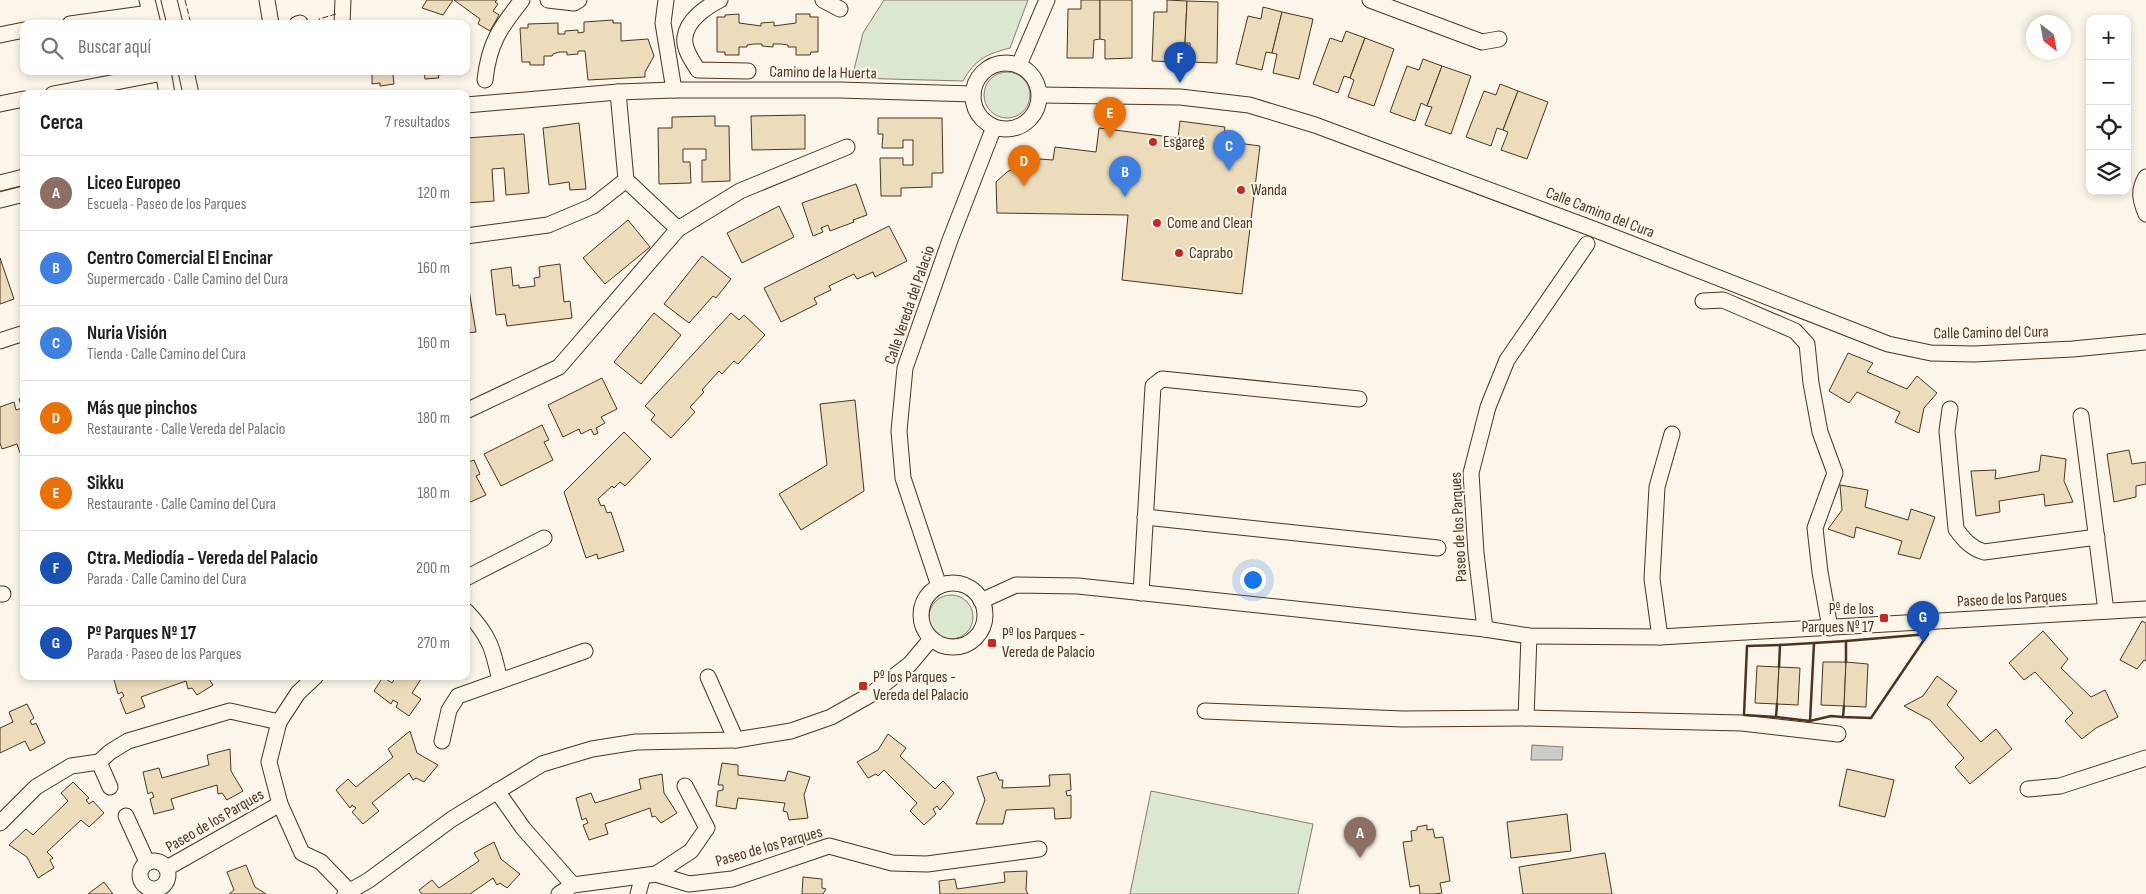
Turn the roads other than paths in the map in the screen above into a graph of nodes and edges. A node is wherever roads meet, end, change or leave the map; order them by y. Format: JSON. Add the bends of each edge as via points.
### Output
{"nodes":[{"id":1,"x":169,"y":0,"type":"edge"},
{"id":2,"x":267,"y":0,"type":"edge"},
{"id":3,"x":342,"y":0,"type":"edge"},
{"id":4,"x":522,"y":0,"type":"edge"},
{"id":5,"x":548,"y":0,"type":"edge"},
{"id":6,"x":579,"y":0,"type":"edge"},
{"id":7,"x":666,"y":0,"type":"edge"},
{"id":8,"x":720,"y":0,"type":"edge"},
{"id":9,"x":822,"y":0,"type":"edge"},
{"id":10,"x":1047,"y":0,"type":"edge"},
{"id":11,"x":1370,"y":0,"type":"edge"},
{"id":12,"x":703,"y":4,"type":"edge"},
{"id":13,"x":840,"y":9,"type":"dead end"},
{"id":14,"x":150,"y":12,"type":"edge"},
{"id":15,"x":97,"y":20,"type":"edge"},
{"id":16,"x":174,"y":20,"type":"edge"},
{"id":17,"x":270,"y":20,"type":"edge"},
{"id":18,"x":342,"y":20,"type":"edge"},
{"id":19,"x":20,"y":31,"type":"edge"},
{"id":20,"x":0,"y":35,"type":"edge"},
{"id":21,"x":1499,"y":39,"type":"dead end"},
{"id":22,"x":1019,"y":65,"type":"junction"},
{"id":23,"x":748,"y":71,"type":"dead end"},
{"id":24,"x":148,"y":75,"type":"edge"},
{"id":25,"x":164,"y":75,"type":"edge"},
{"id":26,"x":187,"y":75,"type":"edge"},
{"id":27,"x":485,"y":80,"type":"dead end"},
{"id":28,"x":73,"y":90,"type":"edge"},
{"id":29,"x":166,"y":90,"type":"edge"},
{"id":30,"x":190,"y":90,"type":"edge"},
{"id":31,"x":674,"y":90,"type":"junction"},
{"id":32,"x":618,"y":92,"type":"junction"},
{"id":33,"x":973,"y":94,"type":"junction"},
{"id":34,"x":1040,"y":95,"type":"junction"},
{"id":35,"x":20,"y":100,"type":"edge"},
{"id":36,"x":0,"y":104,"type":"edge"},
{"id":37,"x":470,"y":105,"type":"edge"},
{"id":38,"x":994,"y":127,"type":"junction"},
{"id":39,"x":847,"y":147,"type":"dead end"},
{"id":40,"x":2146,"y":177,"type":"edge"},
{"id":41,"x":20,"y":178,"type":"edge"},
{"id":42,"x":626,"y":180,"type":"junction"},
{"id":43,"x":0,"y":183,"type":"edge"},
{"id":44,"x":20,"y":195,"type":"edge"},
{"id":45,"x":0,"y":200,"type":"edge"},
{"id":46,"x":2146,"y":214,"type":"edge"},
{"id":47,"x":678,"y":229,"type":"junction"},
{"id":48,"x":470,"y":235,"type":"edge"},
{"id":49,"x":1587,"y":244,"type":"dead end"},
{"id":50,"x":1704,"y":301,"type":"dead end"},
{"id":51,"x":20,"y":334,"type":"edge"},
{"id":52,"x":0,"y":341,"type":"edge"},
{"id":53,"x":2146,"y":342,"type":"edge"},
{"id":54,"x":1359,"y":399,"type":"dead end"},
{"id":55,"x":470,"y":409,"type":"edge"},
{"id":56,"x":1950,"y":409,"type":"dead end"},
{"id":57,"x":2081,"y":416,"type":"dead end"},
{"id":58,"x":1672,"y":434,"type":"dead end"},
{"id":59,"x":1145,"y":517,"type":"junction"},
{"id":60,"x":2097,"y":537,"type":"junction"},
{"id":61,"x":544,"y":538,"type":"dead end"},
{"id":62,"x":1438,"y":548,"type":"dead end"},
{"id":63,"x":470,"y":576,"type":"edge"},
{"id":64,"x":939,"y":586,"type":"junction"},
{"id":65,"x":1141,"y":593,"type":"junction"},
{"id":66,"x":981,"y":600,"type":"junction"},
{"id":67,"x":2146,"y":609,"type":"edge"},
{"id":68,"x":2106,"y":612,"type":"junction"},
{"id":69,"x":470,"y":615,"type":"edge"},
{"id":70,"x":1830,"y":628,"type":"junction"},
{"id":71,"x":1485,"y":629,"type":"junction"},
{"id":72,"x":1529,"y":636,"type":"junction"},
{"id":73,"x":1660,"y":637,"type":"junction"},
{"id":74,"x":931,"y":639,"type":"junction"},
{"id":75,"x":585,"y":652,"type":"dead end"},
{"id":76,"x":708,"y":677,"type":"dead end"},
{"id":77,"x":312,"y":680,"type":"edge"},
{"id":78,"x":500,"y":681,"type":"junction"},
{"id":79,"x":1206,"y":711,"type":"dead end"},
{"id":80,"x":1526,"y":718,"type":"junction"},
{"id":81,"x":279,"y":722,"type":"junction"},
{"id":82,"x":1838,"y":734,"type":"dead end"},
{"id":83,"x":736,"y":740,"type":"junction"},
{"id":84,"x":442,"y":741,"type":"dead end"},
{"id":85,"x":2146,"y":758,"type":"edge"},
{"id":86,"x":99,"y":762,"type":"junction"},
{"id":87,"x":685,"y":786,"type":"dead end"},
{"id":88,"x":110,"y":787,"type":"dead end"},
{"id":89,"x":2028,"y":789,"type":"dead end"},
{"id":90,"x":497,"y":791,"type":"junction"},
{"id":91,"x":280,"y":804,"type":"junction"},
{"id":92,"x":126,"y":816,"type":"dead end"},
{"id":93,"x":0,"y":823,"type":"edge"},
{"id":94,"x":1039,"y":849,"type":"dead end"},
{"id":95,"x":147,"y":862,"type":"junction"},
{"id":96,"x":167,"y":868,"type":"junction"},
{"id":97,"x":649,"y":875,"type":"junction"},
{"id":98,"x":573,"y":885,"type":"junction"},
{"id":99,"x":150,"y":891,"type":"edge"},
{"id":100,"x":347,"y":892,"type":"edge"},
{"id":101,"x":559,"y":894,"type":"edge"},
{"id":102,"x":638,"y":894,"type":"edge"}],
"edges":[{"from":1,"to":16,"type":"street"},
{"from":2,"to":17,"type":"street"},
{"from":3,"to":18,"type":"street"},
{"from":4,"to":27,"type":"street","via":[[501,26],[487,58]]},
{"from":5,"to":6,"type":"street","via":[[574,3]]},
{"from":7,"to":31,"type":"street","via":[[663,23]]},
{"from":8,"to":12,"type":"street","name":"Camino de la Huerta"},
{"from":9,"to":13,"type":"street"},
{"from":10,"to":22,"type":"street"},
{"from":11,"to":21,"type":"street","via":[[1482,42]]},
{"from":12,"to":23,"type":"street","name":"Camino de la Huerta","via":[[685,37],[688,54],[698,70]]},
{"from":14,"to":15,"type":"street"},
{"from":19,"to":20,"type":"street"},
{"from":22,"to":33,"type":"street","via":[[1006,62],[994,65],[983,72]]},
{"from":22,"to":34,"type":"street","via":[[1030,72]]},
{"from":24,"to":28,"type":"street"},
{"from":25,"to":29,"type":"street"},
{"from":26,"to":30,"type":"street"},
{"from":31,"to":32,"type":"street","name":"Camino de la Huerta"},
{"from":31,"to":33,"type":"street","name":"Camino de la Huerta"},
{"from":32,"to":37,"type":"street","name":"Camino de la Huerta"},
{"from":32,"to":42,"type":"street"},
{"from":33,"to":38,"type":"street","via":[[975,108],[982,119]]},
{"from":34,"to":38,"type":"street","via":[[1038,108],[1020,126]]},
{"from":34,"to":53,"type":"street","name":"Calle Camino del Cura","via":[[1180,98],[1248,105],[1315,125],[1888,344],[1930,353],[1974,354]]},
{"from":35,"to":36,"type":"street"},
{"from":38,"to":64,"type":"street","name":"Calle Vereda del Palacio","via":[[905,368],[899,431],[903,478]]},
{"from":39,"to":47,"type":"street","via":[[740,191]]},
{"from":40,"to":46,"type":"street","via":[[2141,185],[2140,199]]},
{"from":41,"to":43,"type":"street"},
{"from":42,"to":47,"type":"street"},
{"from":42,"to":48,"type":"street","via":[[593,206],[548,225]]},
{"from":44,"to":45,"type":"street"},
{"from":47,"to":55,"type":"street","via":[[559,367]]},
{"from":49,"to":71,"type":"street","name":"Paseo de los Parques","via":[[1507,360],[1486,416],[1471,473]]},
{"from":50,"to":70,"type":"street","via":[[1723,300],[1795,331],[1807,344],[1820,432],[1835,473],[1815,528]]},
{"from":51,"to":52,"type":"street"},
{"from":54,"to":59,"type":"street","via":[[1162,379],[1153,386]]},
{"from":56,"to":60,"type":"street","via":[[1947,431],[1956,530],[1965,542],[1984,552]]},
{"from":57,"to":60,"type":"street"},
{"from":58,"to":73,"type":"street","via":[[1656,487],[1652,579]]},
{"from":59,"to":62,"type":"street","name":"Paseo de los Parques"},
{"from":59,"to":65,"type":"street"},
{"from":60,"to":68,"type":"street"},
{"from":61,"to":63,"type":"street"},
{"from":64,"to":66,"type":"street","via":[[968,587]]},
{"from":64,"to":74,"type":"street","via":[[930,592],[921,611],[924,631]]},
{"from":65,"to":66,"type":"street","name":"Paseo de los Parques","via":[[1078,586],[1016,585]]},
{"from":65,"to":71,"type":"street","name":"Paseo de los Parques"},
{"from":66,"to":74,"type":"street","via":[[984,622],[972,641],[951,648]]},
{"from":67,"to":68,"type":"street","name":"Paseo de los Parques"},
{"from":68,"to":70,"type":"street","name":"Paseo de los Parques"},
{"from":69,"to":78,"type":"street","via":[[483,629],[493,650]]},
{"from":70,"to":73,"type":"street","name":"Paseo de los Parques"},
{"from":71,"to":72,"type":"street","name":"Paseo de los Parques"},
{"from":72,"to":73,"type":"street","name":"Paseo de los Parques"},
{"from":72,"to":80,"type":"street"},
{"from":74,"to":83,"type":"street","name":"Paseo de los Parques","via":[[910,664],[870,695],[831,717],[791,731]]},
{"from":75,"to":78,"type":"street"},
{"from":76,"to":83,"type":"street"},
{"from":77,"to":81,"type":"street","name":"Paseo de los Parques","via":[[298,693]]},
{"from":78,"to":84,"type":"street","via":[[458,696],[449,710]]},
{"from":79,"to":80,"type":"street","via":[[1403,719]]},
{"from":80,"to":82,"type":"street","via":[[1742,723]]},
{"from":81,"to":86,"type":"street","via":[[230,712],[128,741]]},
{"from":81,"to":91,"type":"street","name":"Paseo de los Parques","via":[[269,762]]},
{"from":83,"to":90,"type":"street","name":"Paseo de los Parques","via":[[636,742],[592,749],[542,764]]},
{"from":85,"to":89,"type":"street","via":[[2060,786]]},
{"from":86,"to":88,"type":"street"},
{"from":86,"to":93,"type":"street","via":[[71,766],[36,787]]},
{"from":87,"to":97,"type":"street","name":"Paseo de los Parques","via":[[707,828],[691,851]]},
{"from":90,"to":98,"type":"street","via":[[523,828]]},
{"from":90,"to":100,"type":"street","name":"Paseo de los Parques"},
{"from":91,"to":96,"type":"street","name":"Paseo de los Parques"},
{"from":91,"to":100,"type":"street","name":"Paseo de los Parques","via":[[302,853],[322,862]]},
{"from":92,"to":95,"type":"street","name":"Paseo de los Parques"},
{"from":94,"to":97,"type":"street","name":"Paseo de los Parques","via":[[927,864],[892,863],[829,846],[732,879],[689,884]]},
{"from":95,"to":96,"type":"street","via":[[157,861]]},
{"from":95,"to":99,"type":"street","via":[[140,877]]},
{"from":96,"to":99,"type":"street","via":[[166,882]]},
{"from":97,"to":98,"type":"street","name":"Paseo de los Parques"},
{"from":97,"to":102,"type":"street"},
{"from":98,"to":101,"type":"street","name":"Paseo de los Parques"}]}
